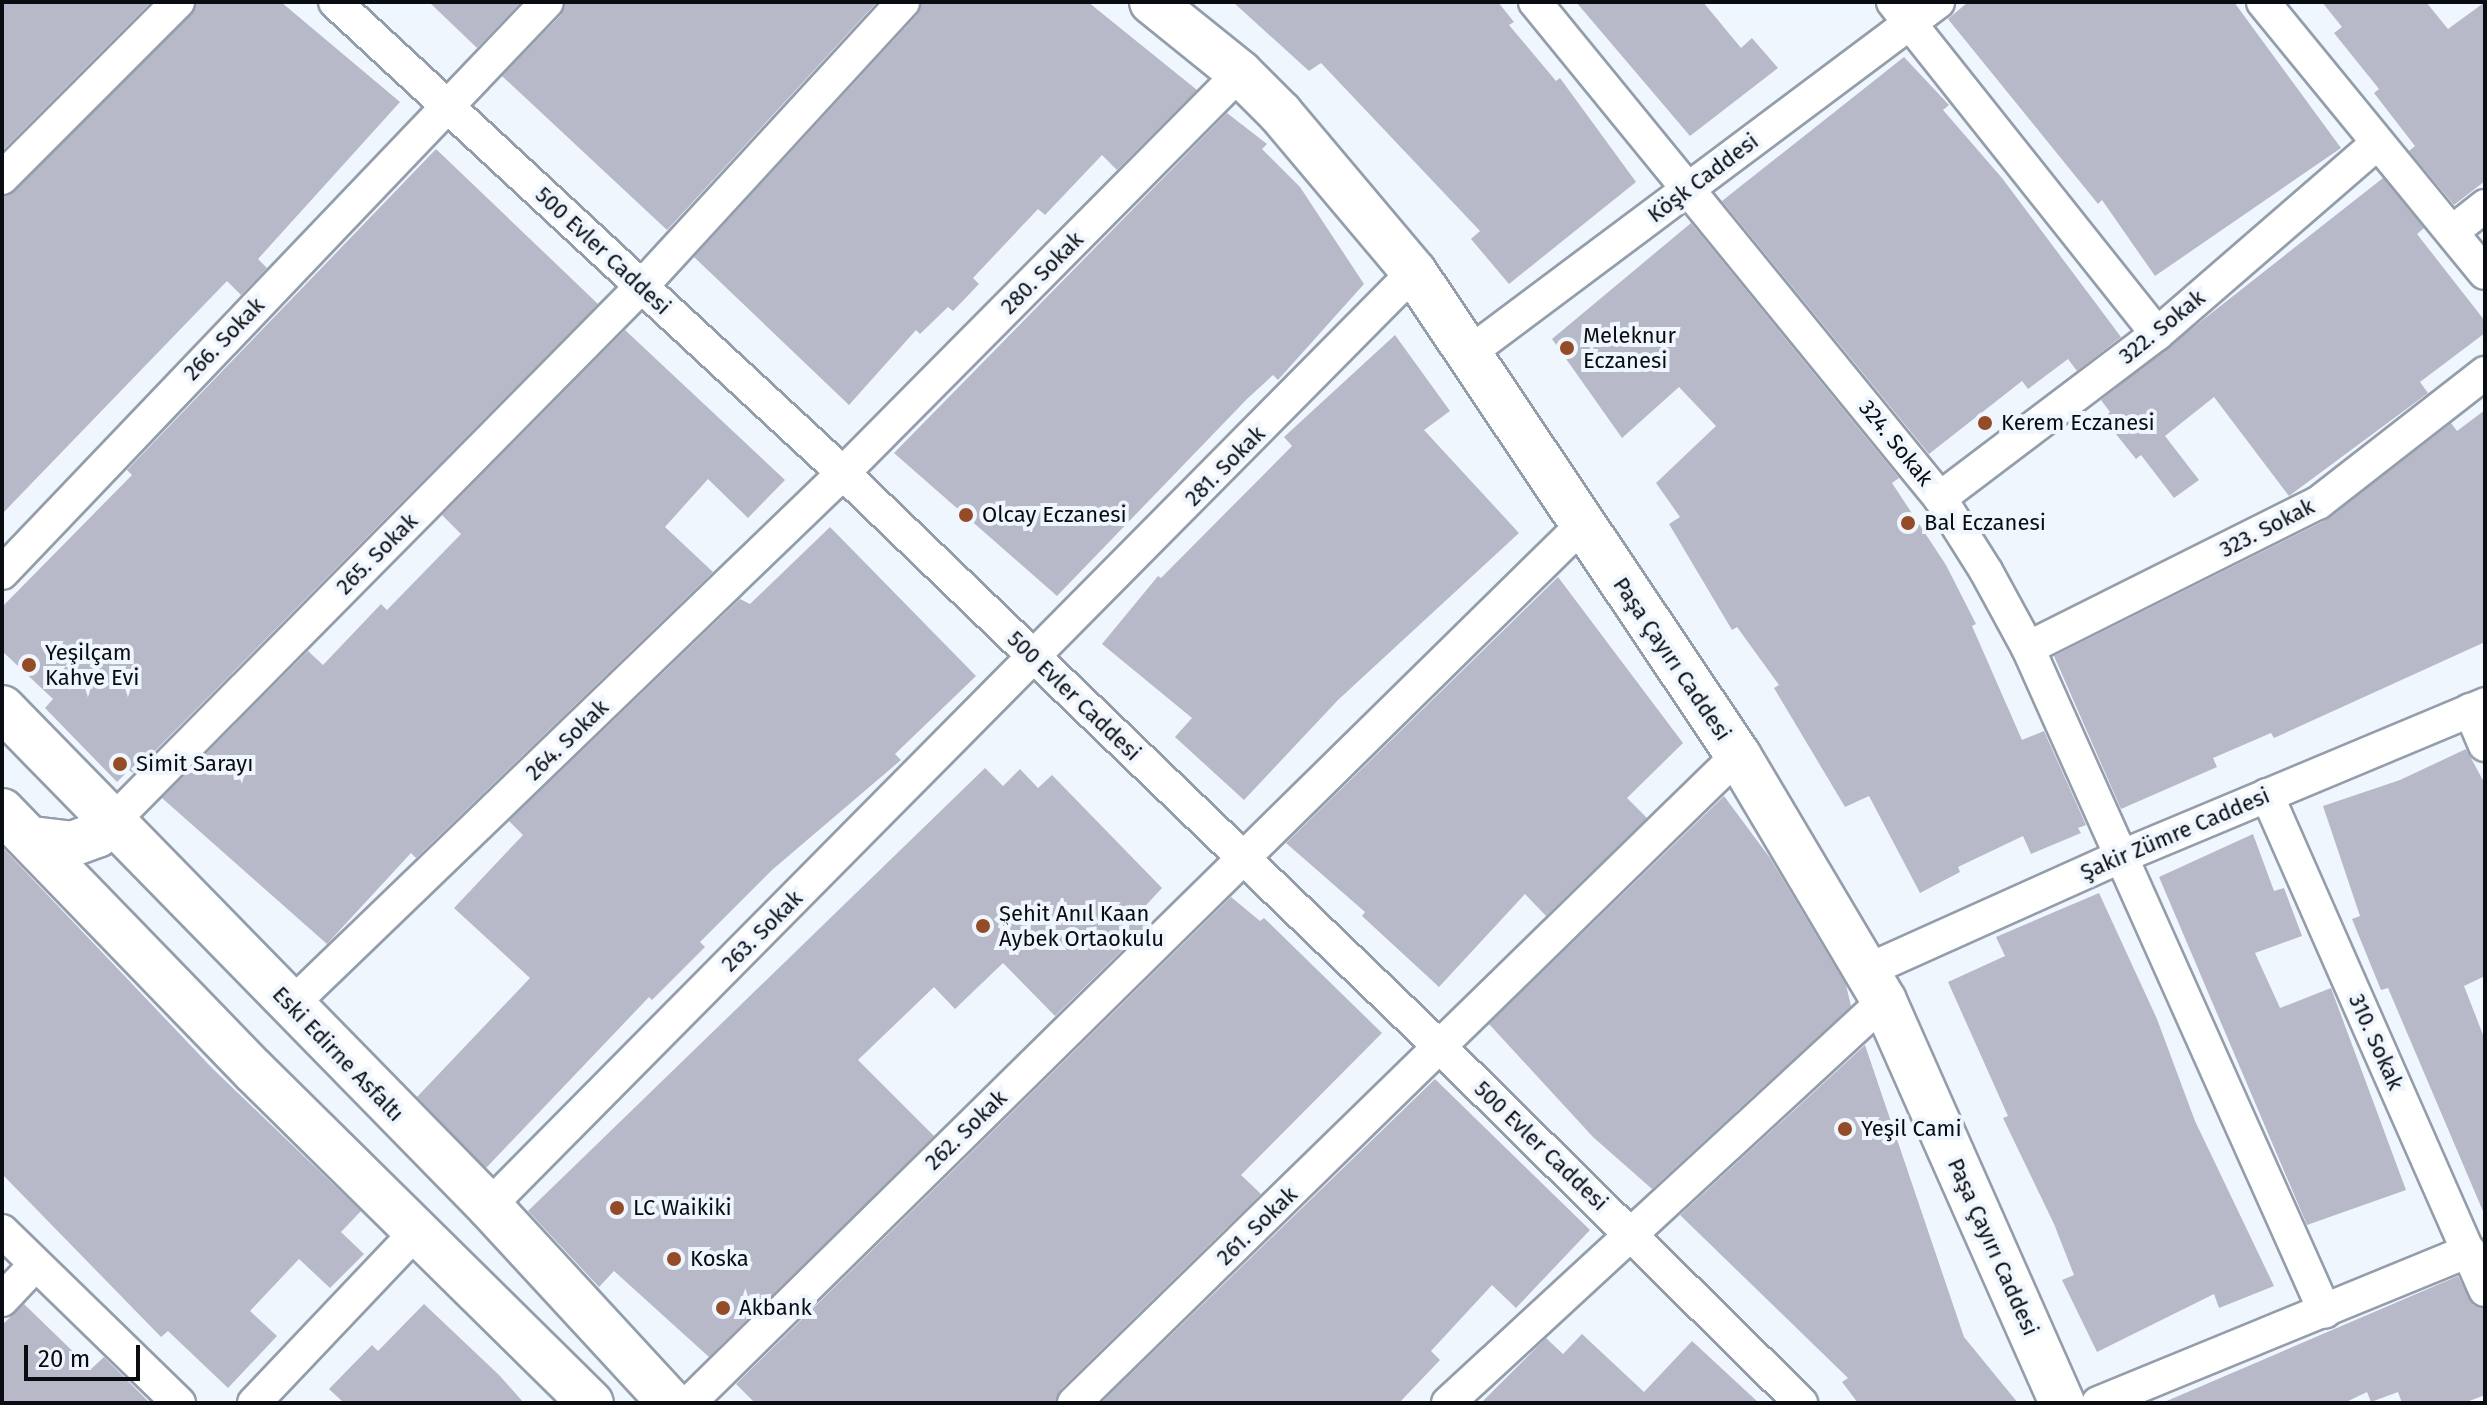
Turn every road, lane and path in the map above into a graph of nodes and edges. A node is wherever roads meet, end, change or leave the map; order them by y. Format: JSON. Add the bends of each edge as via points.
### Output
{"nodes":[{"id":1,"x":178,"y":2,"type":"edge"},
{"id":2,"x":335,"y":2,"type":"edge"},
{"id":3,"x":547,"y":2,"type":"edge"},
{"id":4,"x":903,"y":2,"type":"edge"},
{"id":5,"x":1152,"y":2,"type":"edge"},
{"id":6,"x":1535,"y":2,"type":"edge"},
{"id":7,"x":1938,"y":2,"type":"edge"},
{"id":8,"x":2263,"y":2,"type":"edge"},
{"id":9,"x":1902,"y":13,"type":"edge"},
{"id":10,"x":1240,"y":73,"type":"junction"},
{"id":11,"x":446,"y":106,"type":"junction"},
{"id":12,"x":2375,"y":145,"type":"junction"},
{"id":13,"x":2,"y":178,"type":"edge"},
{"id":14,"x":1688,"y":189,"type":"junction"},
{"id":15,"x":2485,"y":206,"type":"edge"},
{"id":16,"x":2452,"y":232,"type":"junction"},
{"id":17,"x":1414,"y":272,"type":"junction"},
{"id":18,"x":2485,"y":273,"type":"edge"},
{"id":19,"x":642,"y":286,"type":"junction"},
{"id":20,"x":2157,"y":334,"type":"junction"},
{"id":21,"x":1469,"y":353,"type":"junction"},
{"id":22,"x":2485,"y":373,"type":"edge"},
{"id":23,"x":843,"y":473,"type":"junction"},
{"id":24,"x":1940,"y":498,"type":"junction"},
{"id":25,"x":1582,"y":525,"type":"junction"},
{"id":26,"x":2,"y":573,"type":"edge"},
{"id":27,"x":2028,"y":648,"type":"junction"},
{"id":28,"x":1034,"y":657,"type":"junction"},
{"id":29,"x":2478,"y":707,"type":"edge"},
{"id":30,"x":2,"y":708,"type":"edge"},
{"id":31,"x":2485,"y":745,"type":"edge"},
{"id":32,"x":1738,"y":755,"type":"junction"},
{"id":33,"x":2267,"y":795,"type":"junction"},
{"id":34,"x":112,"y":822,"type":"junction"},
{"id":35,"x":17,"y":825,"type":"edge"},
{"id":36,"x":2120,"y":857,"type":"junction"},
{"id":37,"x":1244,"y":858,"type":"junction"},
{"id":38,"x":1876,"y":986,"type":"junction"},
{"id":39,"x":290,"y":1006,"type":"junction"},
{"id":40,"x":1441,"y":1048,"type":"junction"},
{"id":41,"x":489,"y":1206,"type":"junction"},
{"id":42,"x":2,"y":1231,"type":"edge"},
{"id":43,"x":416,"y":1232,"type":"junction"},
{"id":44,"x":1629,"y":1233,"type":"junction"},
{"id":45,"x":2469,"y":1251,"type":"junction"},
{"id":46,"x":35,"y":1265,"type":"junction"},
{"id":47,"x":2485,"y":1290,"type":"edge"},
{"id":48,"x":2,"y":1300,"type":"edge"},
{"id":49,"x":2325,"y":1312,"type":"junction"},
{"id":50,"x":179,"y":1403,"type":"edge"},
{"id":51,"x":254,"y":1403,"type":"edge"},
{"id":52,"x":591,"y":1403,"type":"edge"},
{"id":53,"x":671,"y":1403,"type":"edge"},
{"id":54,"x":689,"y":1403,"type":"edge"},
{"id":55,"x":1074,"y":1403,"type":"edge"},
{"id":56,"x":1448,"y":1403,"type":"edge"},
{"id":57,"x":1801,"y":1403,"type":"edge"},
{"id":58,"x":2062,"y":1403,"type":"edge"},
{"id":59,"x":2098,"y":1403,"type":"edge"}],
"edges":[{"from":1,"to":13,"type":"street"},
{"from":2,"to":11,"type":"street","name":"500 Evler Caddesi"},
{"from":3,"to":11,"type":"street","name":"266. Sokak"},
{"from":4,"to":19,"type":"street","name":"265. Sokak"},
{"from":5,"to":10,"type":"main road","name":"Paşa Çayırı Caddesi"},
{"from":6,"to":14,"type":"street","name":"324. Sokak"},
{"from":7,"to":9,"type":"street","name":"Köşk Caddesi"},
{"from":8,"to":12,"type":"street"},
{"from":9,"to":14,"type":"street","name":"Köşk Caddesi"},
{"from":9,"to":20,"type":"street"},
{"from":10,"to":17,"type":"main road","name":"Paşa Çayırı Caddesi","via":[[1308,144]]},
{"from":10,"to":23,"type":"street","name":"280. Sokak"},
{"from":11,"to":19,"type":"street","name":"500 Evler Caddesi"},
{"from":11,"to":26,"type":"street","name":"266. Sokak"},
{"from":12,"to":16,"type":"street"},
{"from":12,"to":20,"type":"street","name":"322. Sokak"},
{"from":14,"to":21,"type":"street","name":"Köşk Caddesi"},
{"from":14,"to":24,"type":"street","name":"324. Sokak"},
{"from":15,"to":16,"type":"street"},
{"from":16,"to":18,"type":"street"},
{"from":17,"to":21,"type":"main road","name":"Paşa Çayırı Caddesi"},
{"from":17,"to":28,"type":"street","name":"281. Sokak"},
{"from":19,"to":23,"type":"street","name":"500 Evler Caddesi"},
{"from":19,"to":34,"type":"street","name":"265. Sokak"},
{"from":20,"to":24,"type":"street","name":"322. Sokak"},
{"from":21,"to":25,"type":"main road","name":"Paşa Çayırı Caddesi"},
{"from":22,"to":27,"type":"street","name":"323. Sokak","via":[[2318,503]]},
{"from":23,"to":28,"type":"street","name":"500 Evler Caddesi"},
{"from":23,"to":39,"type":"street","name":"264. Sokak"},
{"from":24,"to":27,"type":"street","name":"324. Sokak"},
{"from":25,"to":32,"type":"main road","name":"Paşa Çayırı Caddesi"},
{"from":25,"to":37,"type":"street","name":"262. Sokak"},
{"from":27,"to":36,"type":"street","name":"324. Sokak"},
{"from":28,"to":37,"type":"street","name":"500 Evler Caddesi"},
{"from":28,"to":41,"type":"street","name":"263. Sokak"},
{"from":29,"to":31,"type":"street"},
{"from":29,"to":33,"type":"street","name":"Şakir Zümre Caddesi"},
{"from":30,"to":34,"type":"main road","name":"Eski Edirne Asfaltı"},
{"from":32,"to":38,"type":"main road","name":"Paşa Çayırı Caddesi"},
{"from":32,"to":40,"type":"street","name":"261. Sokak"},
{"from":33,"to":36,"type":"street","name":"Şakir Zümre Caddesi"},
{"from":33,"to":45,"type":"street","name":"310. Sokak"},
{"from":34,"to":35,"type":"main road","via":[[97,835],[72,844]]},
{"from":34,"to":39,"type":"main road","name":"Eski Edirne Asfaltı"},
{"from":35,"to":43,"type":"main road"},
{"from":36,"to":38,"type":"street","name":"Şakir Zümre Caddesi"},
{"from":36,"to":49,"type":"street","name":"324. Sokak"},
{"from":37,"to":40,"type":"street","name":"500 Evler Caddesi"},
{"from":37,"to":54,"type":"street","name":"262. Sokak"},
{"from":38,"to":44,"type":"street","name":"Şakir Zümre Caddesi"},
{"from":38,"to":58,"type":"main road","name":"Paşa Çayırı Caddesi"},
{"from":39,"to":41,"type":"main road","name":"Eski Edirne Asfaltı"},
{"from":40,"to":44,"type":"street","name":"500 Evler Caddesi"},
{"from":40,"to":55,"type":"street","name":"261. Sokak"},
{"from":41,"to":53,"type":"main road","name":"Eski Edirne Asfaltı"},
{"from":42,"to":46,"type":"street"},
{"from":43,"to":51,"type":"street"},
{"from":43,"to":52,"type":"main road"},
{"from":44,"to":56,"type":"street","name":"Şakir Zümre Caddesi"},
{"from":44,"to":57,"type":"street","name":"500 Evler Caddesi"},
{"from":45,"to":47,"type":"street","name":"310. Sokak"},
{"from":45,"to":49,"type":"street"},
{"from":46,"to":48,"type":"street"},
{"from":46,"to":50,"type":"street"},
{"from":49,"to":59,"type":"street"}]}
